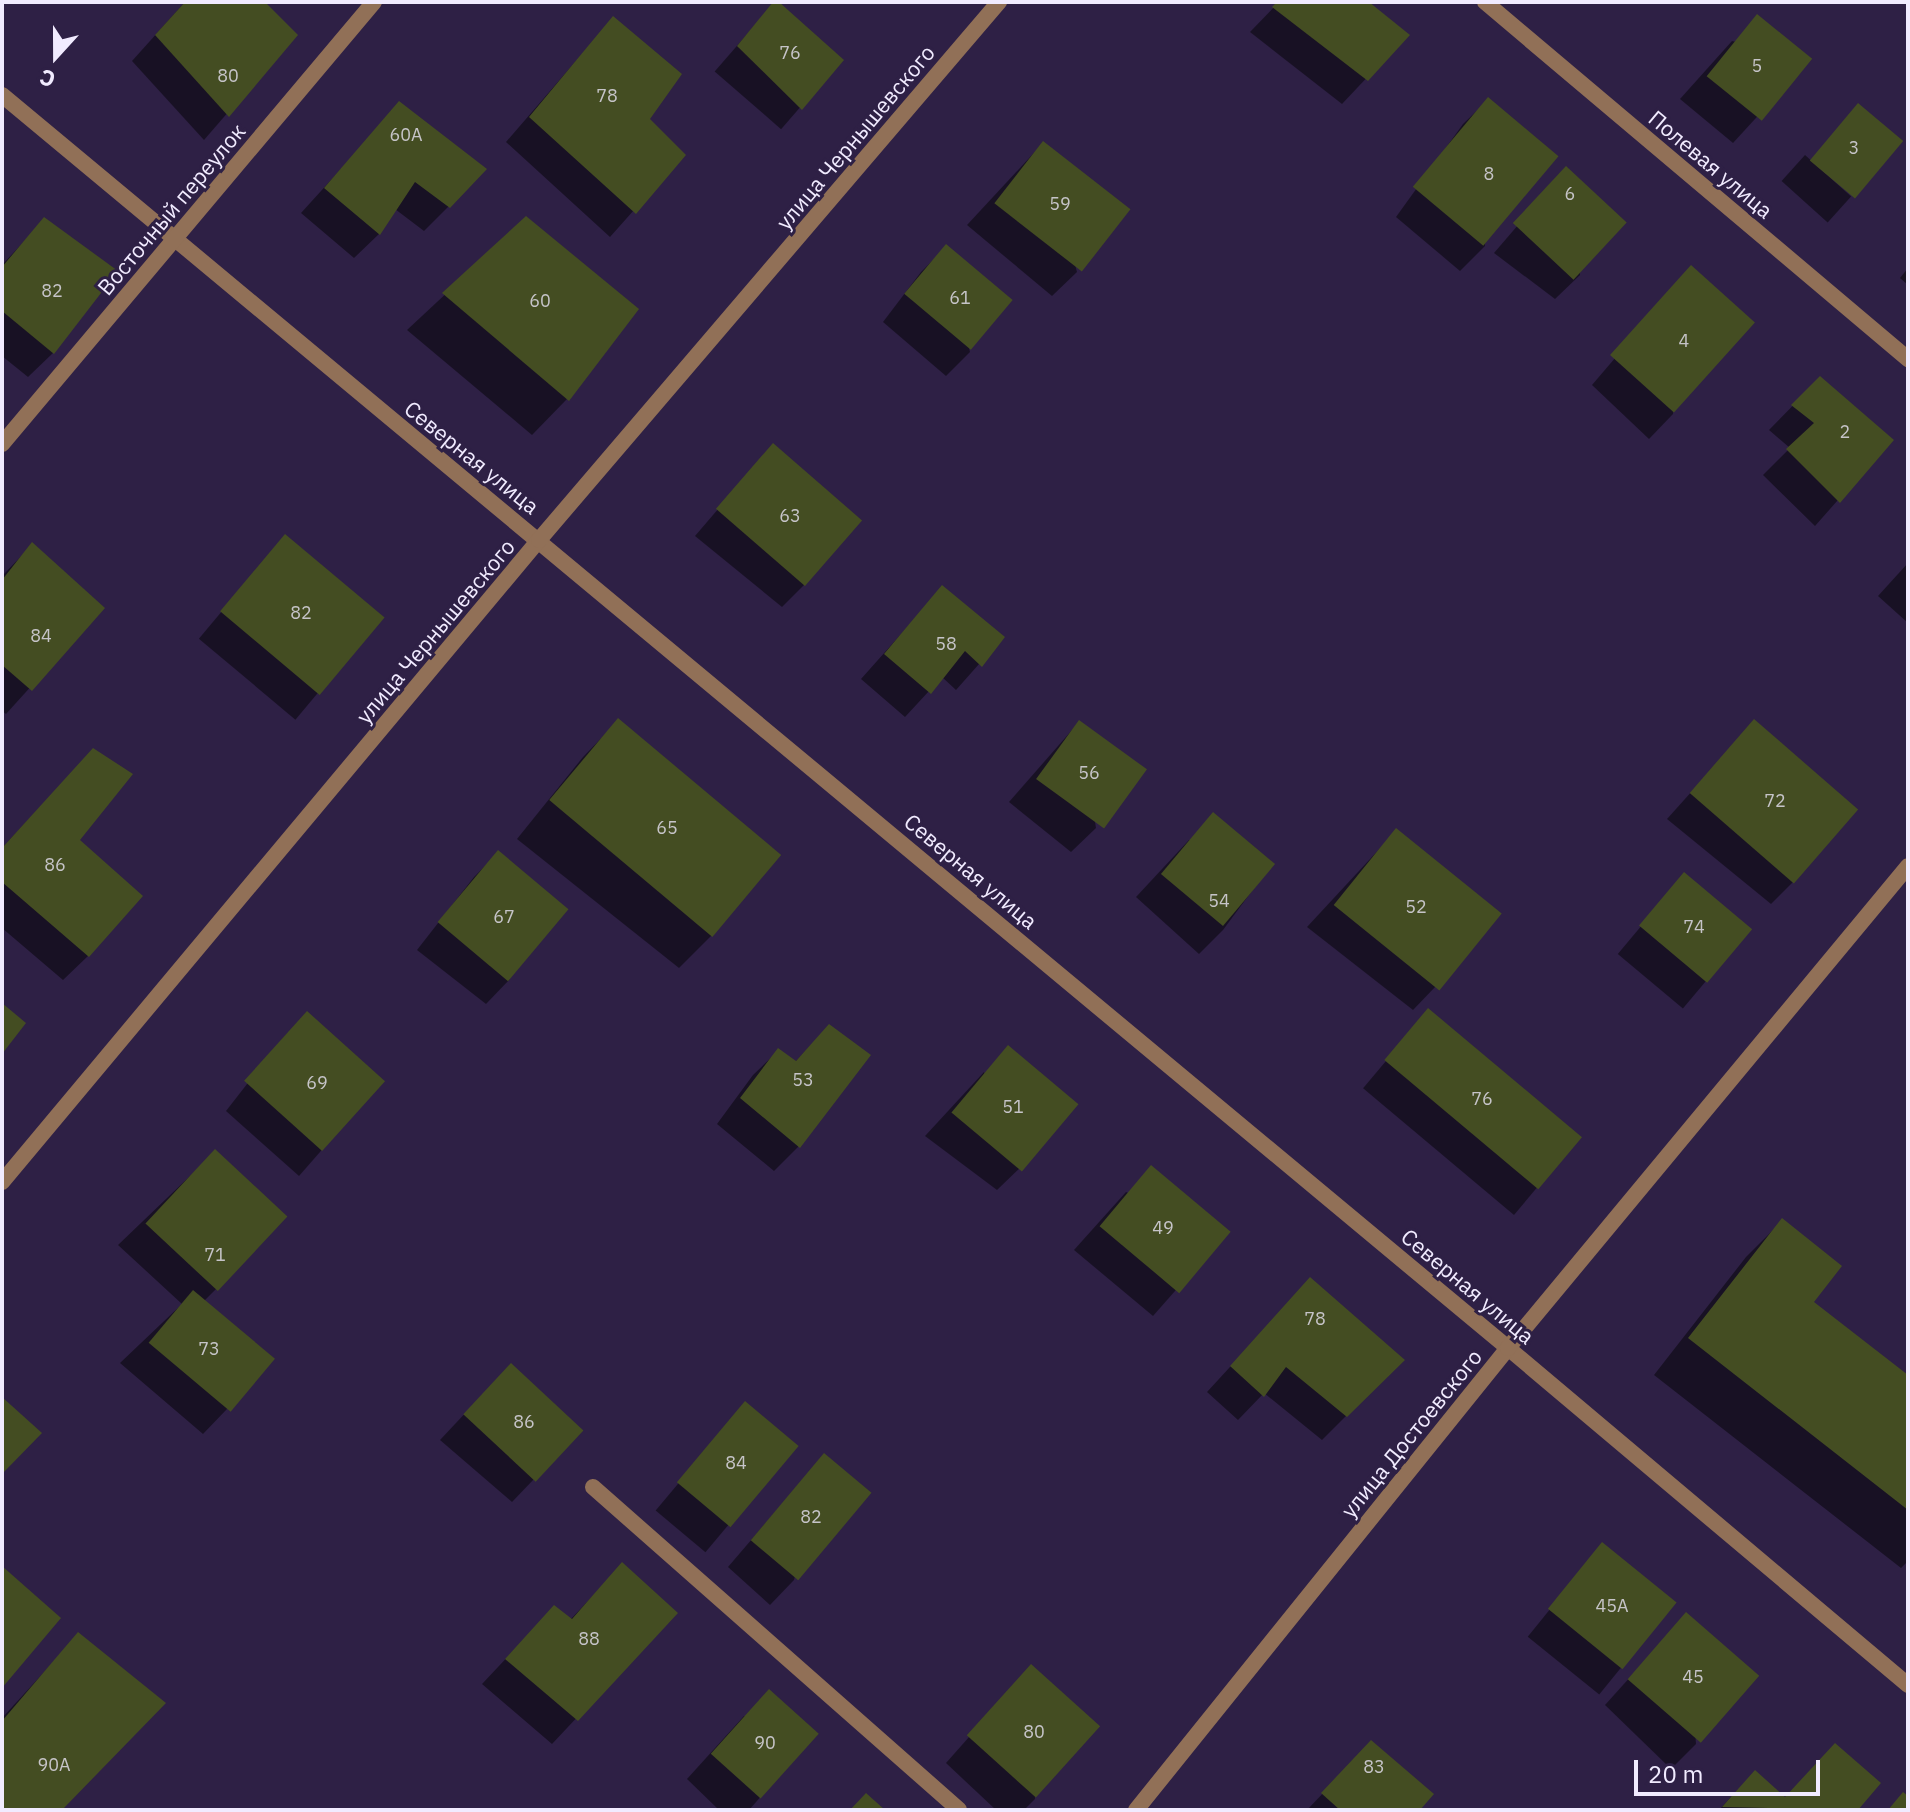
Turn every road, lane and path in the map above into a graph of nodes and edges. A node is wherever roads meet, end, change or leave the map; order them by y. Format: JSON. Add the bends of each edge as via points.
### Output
{"nodes":[{"id":1,"x":374,"y":2,"type":"edge"},
{"id":2,"x":999,"y":2,"type":"edge"},
{"id":3,"x":1485,"y":2,"type":"edge"},
{"id":4,"x":2,"y":95,"type":"edge"},
{"id":5,"x":174,"y":239,"type":"junction"},
{"id":6,"x":1908,"y":359,"type":"edge"},
{"id":7,"x":2,"y":444,"type":"edge"},
{"id":8,"x":539,"y":540,"type":"junction"},
{"id":9,"x":1908,"y":866,"type":"edge"},
{"id":10,"x":2,"y":1182,"type":"edge"},
{"id":11,"x":1508,"y":1348,"type":"junction"},
{"id":12,"x":593,"y":1487,"type":"dead end"},
{"id":13,"x":1908,"y":1685,"type":"edge"},
{"id":14,"x":959,"y":1810,"type":"edge"},
{"id":15,"x":1136,"y":1810,"type":"edge"}],
"edges":[{"from":1,"to":5,"type":"street","name":"Восточный переулок"},
{"from":2,"to":8,"type":"street","name":"улица Чернышевского"},
{"from":3,"to":6,"type":"street","name":"Полевая улица"},
{"from":4,"to":5,"type":"street","name":"Северная улица"},
{"from":5,"to":7,"type":"street","name":"Восточный переулок"},
{"from":5,"to":8,"type":"street","name":"Северная улица"},
{"from":8,"to":10,"type":"street","name":"улица Чернышевского"},
{"from":8,"to":11,"type":"street","name":"Северная улица"},
{"from":9,"to":11,"type":"street","name":"улица Достоевского"},
{"from":11,"to":13,"type":"street","name":"Северная улица"},
{"from":11,"to":15,"type":"street","name":"улица Достоевского"},
{"from":12,"to":14,"type":"street"}]}
